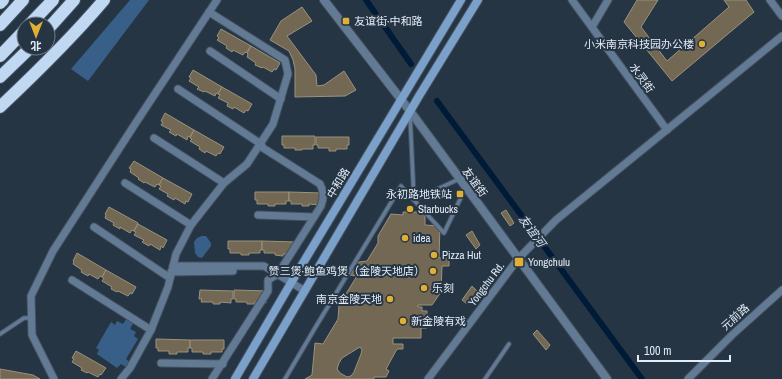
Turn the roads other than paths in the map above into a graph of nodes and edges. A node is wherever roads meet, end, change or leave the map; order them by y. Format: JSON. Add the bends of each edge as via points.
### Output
{"nodes":[{"id":1,"x":4,"y":0,"type":"edge"},
{"id":2,"x":23,"y":0,"type":"edge"},
{"id":3,"x":53,"y":0,"type":"edge"},
{"id":4,"x":74,"y":0,"type":"edge"},
{"id":5,"x":104,"y":0,"type":"edge"},
{"id":6,"x":217,"y":0,"type":"edge"},
{"id":7,"x":324,"y":0,"type":"edge"},
{"id":8,"x":461,"y":0,"type":"edge"},
{"id":9,"x":478,"y":0,"type":"edge"},
{"id":10,"x":572,"y":0,"type":"edge"},
{"id":11,"x":608,"y":0,"type":"edge"},
{"id":12,"x":770,"y":0,"type":"edge"},
{"id":13,"x":0,"y":3,"type":"edge"},
{"id":14,"x":209,"y":12,"type":"junction"},
{"id":15,"x":38,"y":16,"type":"edge"},
{"id":16,"x":782,"y":16,"type":"edge"},
{"id":17,"x":56,"y":20,"type":"edge"},
{"id":18,"x":0,"y":26,"type":"edge"},
{"id":19,"x":592,"y":27,"type":"junction"},
{"id":20,"x":782,"y":36,"type":"edge"},
{"id":21,"x":16,"y":39,"type":"edge"},
{"id":22,"x":210,"y":52,"type":"dead end"},
{"id":23,"x":0,"y":56,"type":"edge"},
{"id":24,"x":22,"y":56,"type":"edge"},
{"id":25,"x":0,"y":78,"type":"edge"},
{"id":26,"x":29,"y":80,"type":"junction"},
{"id":27,"x":178,"y":89,"type":"dead end"},
{"id":28,"x":281,"y":99,"type":"junction"},
{"id":29,"x":401,"y":100,"type":"junction"},
{"id":30,"x":0,"y":107,"type":"edge"},
{"id":31,"x":410,"y":111,"type":"junction"},
{"id":32,"x":0,"y":113,"type":"edge"},
{"id":33,"x":667,"y":130,"type":"junction"},
{"id":34,"x":154,"y":138,"type":"dead end"},
{"id":35,"x":261,"y":144,"type":"junction"},
{"id":36,"x":460,"y":179,"type":"junction"},
{"id":37,"x":125,"y":183,"type":"dead end"},
{"id":38,"x":224,"y":183,"type":"junction"},
{"id":39,"x":466,"y":188,"type":"junction"},
{"id":40,"x":258,"y":215,"type":"dead end"},
{"id":41,"x":314,"y":217,"type":"junction"},
{"id":42,"x":191,"y":225,"type":"junction"},
{"id":43,"x":94,"y":227,"type":"dead end"},
{"id":44,"x":518,"y":259,"type":"junction"},
{"id":45,"x":171,"y":272,"type":"junction"},
{"id":46,"x":278,"y":274,"type":"junction"},
{"id":47,"x":72,"y":280,"type":"dead end"},
{"id":48,"x":291,"y":283,"type":"junction"},
{"id":49,"x":782,"y":290,"type":"edge"},
{"id":50,"x":305,"y":291,"type":"junction"},
{"id":51,"x":32,"y":318,"type":"junction"},
{"id":52,"x":151,"y":330,"type":"junction"},
{"id":53,"x":0,"y":334,"type":"edge"},
{"id":54,"x":509,"y":344,"type":"dead end"},
{"id":55,"x":160,"y":363,"type":"dead end"},
{"id":56,"x":223,"y":364,"type":"junction"},
{"id":57,"x":54,"y":379,"type":"edge"},
{"id":58,"x":121,"y":379,"type":"edge"},
{"id":59,"x":212,"y":379,"type":"edge"},
{"id":60,"x":236,"y":379,"type":"edge"},
{"id":61,"x":253,"y":379,"type":"edge"},
{"id":62,"x":286,"y":379,"type":"edge"},
{"id":63,"x":428,"y":379,"type":"edge"},
{"id":64,"x":485,"y":379,"type":"edge"},
{"id":65,"x":607,"y":379,"type":"edge"},
{"id":66,"x":688,"y":379,"type":"edge"}],
"edges":[{"from":1,"to":13,"type":"highway"},
{"from":2,"to":18,"type":"highway"},
{"from":3,"to":15,"type":"highway"},
{"from":4,"to":17,"type":"highway"},
{"from":5,"to":26,"type":"highway"},
{"from":6,"to":14,"type":"street"},
{"from":7,"to":29,"type":"street","name":"友谊街"},
{"from":8,"to":29,"type":"main road","name":"中和路"},
{"from":9,"to":31,"type":"main road"},
{"from":10,"to":19,"type":"street","name":"水灵街"},
{"from":11,"to":19,"type":"street"},
{"from":12,"to":16,"type":"street"},
{"from":14,"to":28,"type":"street","via":[[285,60],[288,74]]},
{"from":14,"to":51,"type":"street","via":[[53,251],[31,296]]},
{"from":19,"to":33,"type":"street","name":"水灵街"},
{"from":20,"to":33,"type":"street","name":"Yongchu Rd."},
{"from":21,"to":23,"type":"highway"},
{"from":22,"to":28,"type":"street"},
{"from":24,"to":25,"type":"highway"},
{"from":26,"to":30,"type":"highway"},
{"from":26,"to":32,"type":"highway"},
{"from":27,"to":35,"type":"street"},
{"from":28,"to":35,"type":"street","via":[[273,124]]},
{"from":29,"to":31,"type":"street","name":"友谊街"},
{"from":29,"to":48,"type":"main road","name":"中和路"},
{"from":31,"to":36,"type":"street","name":"友谊街"},
{"from":31,"to":36,"type":"lane","via":[[414,200]]},
{"from":31,"to":50,"type":"main road"},
{"from":33,"to":44,"type":"street","name":"Yongchu Rd.","via":[[556,220]]},
{"from":34,"to":38,"type":"street"},
{"from":35,"to":38,"type":"street","via":[[246,164]]},
{"from":35,"to":41,"type":"street","via":[[263,148],[320,184],[324,198]]},
{"from":36,"to":39,"type":"street","name":"友谊街"},
{"from":37,"to":42,"type":"street"},
{"from":38,"to":42,"type":"street"},
{"from":39,"to":44,"type":"street","name":"友谊街"},
{"from":39,"to":62,"type":"lane","via":[[444,233],[402,186]]},
{"from":40,"to":41,"type":"street"},
{"from":41,"to":46,"type":"street"},
{"from":42,"to":45,"type":"street","via":[[176,254]]},
{"from":43,"to":45,"type":"street"},
{"from":44,"to":63,"type":"street","name":"Yongchu Rd."},
{"from":44,"to":65,"type":"street","name":"友谊街"},
{"from":45,"to":46,"type":"street","via":[[264,266]]},
{"from":45,"to":52,"type":"street"},
{"from":46,"to":48,"type":"street"},
{"from":46,"to":56,"type":"street","via":[[268,280],[268,291]]},
{"from":47,"to":52,"type":"street"},
{"from":48,"to":50,"type":"street"},
{"from":48,"to":60,"type":"main road","name":"中和路"},
{"from":49,"to":66,"type":"street","name":"元前路"},
{"from":50,"to":61,"type":"main road"},
{"from":51,"to":53,"type":"lane","via":[[24,318]]},
{"from":51,"to":57,"type":"street","via":[[32,335]]},
{"from":52,"to":58,"type":"street"},
{"from":54,"to":64,"type":"lane"},
{"from":55,"to":56,"type":"street"},
{"from":56,"to":59,"type":"street"}]}
